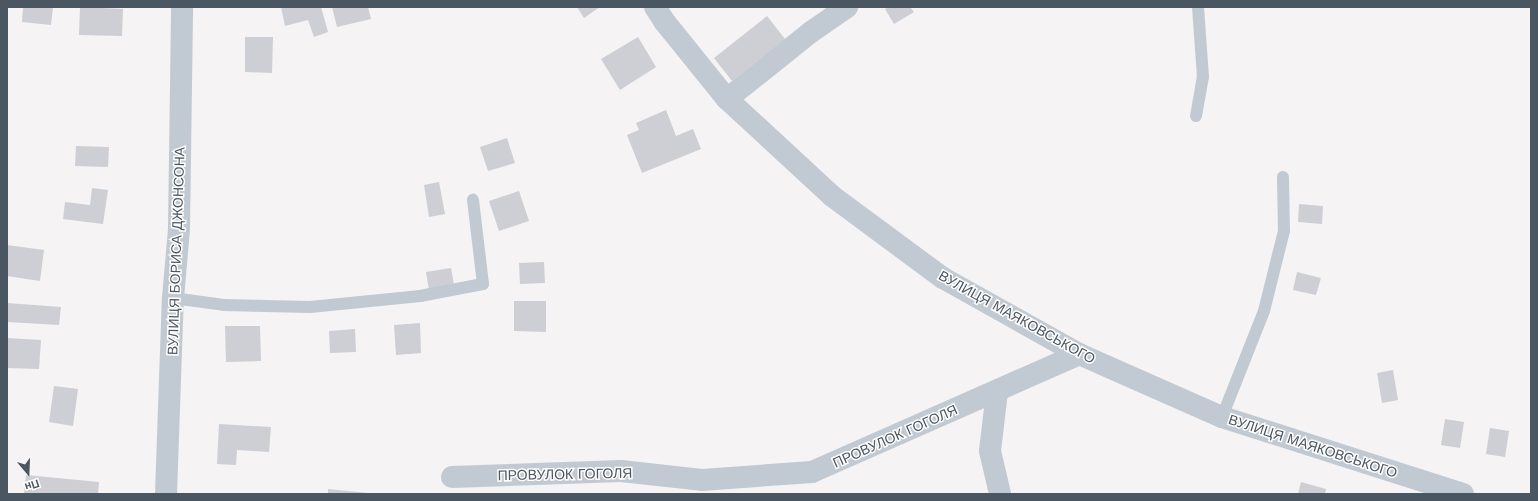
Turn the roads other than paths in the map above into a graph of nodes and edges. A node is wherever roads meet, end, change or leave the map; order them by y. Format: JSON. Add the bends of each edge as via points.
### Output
{"nodes":[{"id":1,"x":182,"y":7,"type":"edge"},
{"id":2,"x":655,"y":7,"type":"edge"},
{"id":3,"x":847,"y":7,"type":"edge"},
{"id":4,"x":1198,"y":7,"type":"edge"},
{"id":5,"x":728,"y":99,"type":"junction"},
{"id":6,"x":1196,"y":116,"type":"dead end"},
{"id":7,"x":1283,"y":177,"type":"dead end"},
{"id":8,"x":473,"y":200,"type":"dead end"},
{"id":9,"x":173,"y":298,"type":"junction"},
{"id":10,"x":1079,"y":354,"type":"junction"},
{"id":11,"x":997,"y":392,"type":"junction"},
{"id":12,"x":1222,"y":417,"type":"junction"},
{"id":13,"x":452,"y":477,"type":"dead end"},
{"id":14,"x":705,"y":487,"type":"edge"},
{"id":15,"x":166,"y":494,"type":"edge"},
{"id":16,"x":1000,"y":494,"type":"edge"},
{"id":17,"x":1463,"y":494,"type":"edge"}],
"edges":[{"from":1,"to":9,"type":"street","name":"ВУЛИЦЯ БОРИСА ДЖОНСОНА","via":[[179,229]]},
{"from":2,"to":5,"type":"street","name":"ВУЛИЦЯ МАЯКОВСЬКОГО"},
{"from":3,"to":5,"type":"street","via":[[811,32]]},
{"from":4,"to":6,"type":"lane","via":[[1203,76]]},
{"from":5,"to":10,"type":"street","name":"ВУЛИЦЯ МАЯКОВСЬКОГО","via":[[832,196],[943,278]]},
{"from":7,"to":12,"type":"lane","via":[[1284,231],[1264,311]]},
{"from":8,"to":9,"type":"lane","via":[[483,284],[420,296],[310,307],[224,305]]},
{"from":9,"to":15,"type":"street","name":"ВУЛИЦЯ БОРИСА ДЖОНСОНА"},
{"from":10,"to":11,"type":"street","name":"ПРОВУЛОК ГОГОЛЯ"},
{"from":10,"to":12,"type":"street","name":"ВУЛИЦЯ МАЯКОВСЬКОГО"},
{"from":11,"to":14,"type":"street","name":"ПРОВУЛОК ГОГОЛЯ","via":[[812,472]]},
{"from":11,"to":16,"type":"street","via":[[990,451]]},
{"from":12,"to":17,"type":"street","name":"ВУЛИЦЯ МАЯКОВСЬКОГО"},
{"from":13,"to":14,"type":"street","name":"ПРОВУЛОК ГОГОЛЯ","via":[[621,471]]}]}
